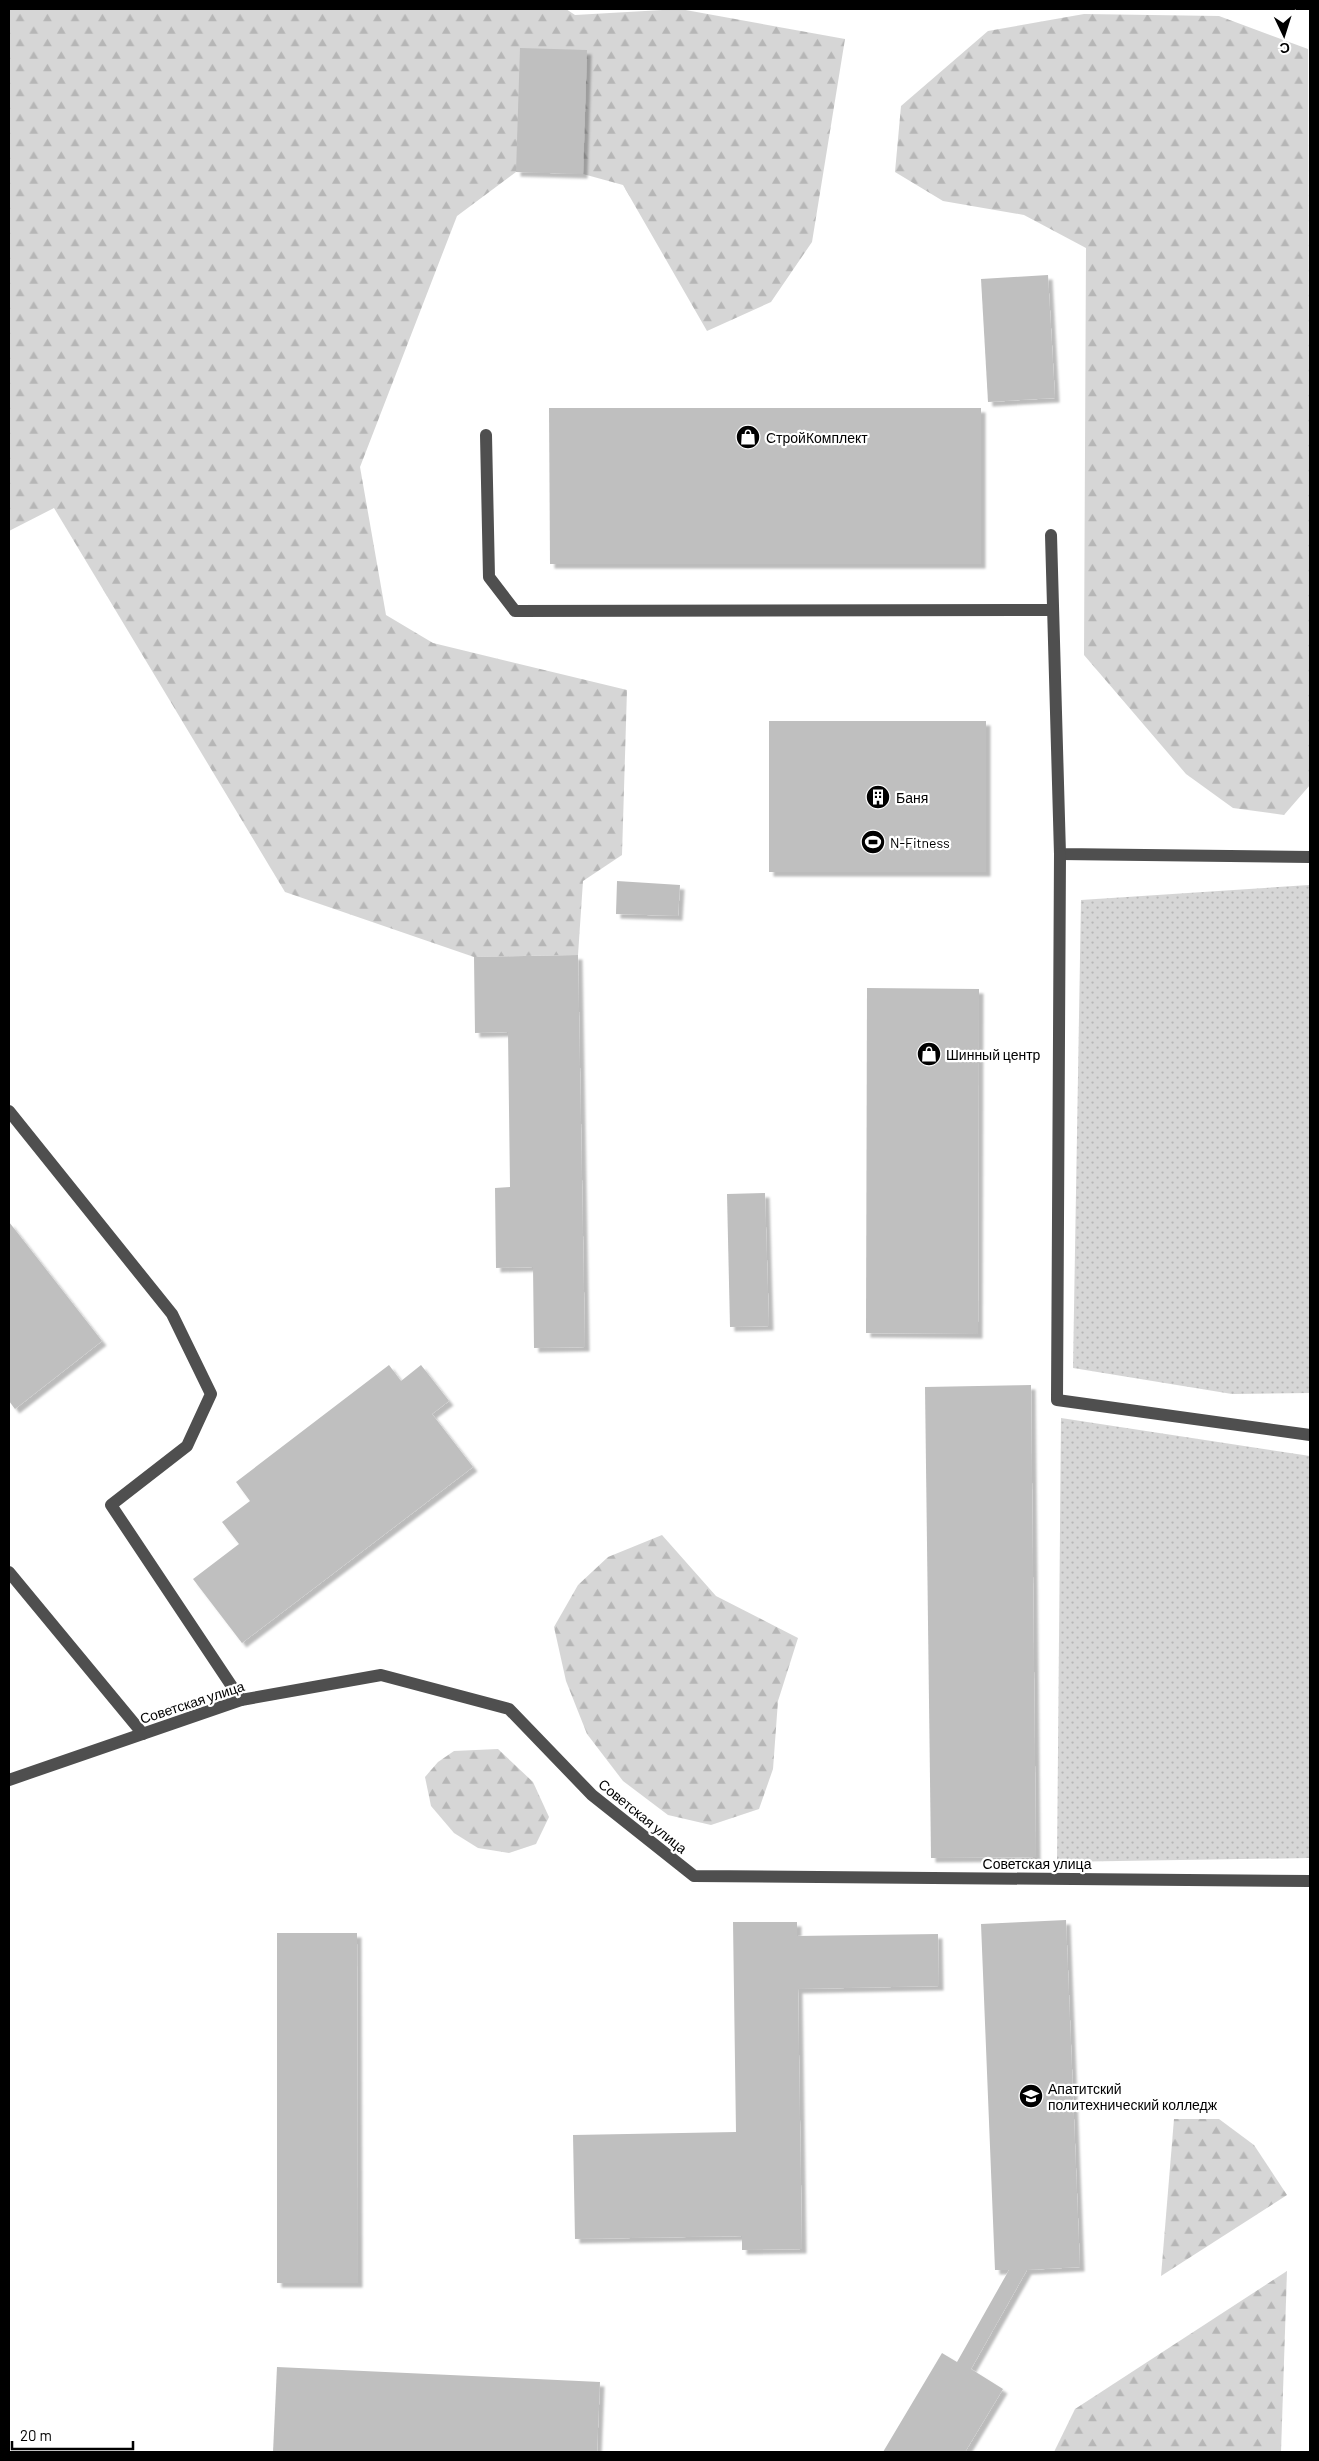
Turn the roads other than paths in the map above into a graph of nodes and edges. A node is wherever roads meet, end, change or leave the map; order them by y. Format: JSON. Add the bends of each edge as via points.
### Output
{"nodes":[{"id":1,"x":486,"y":435,"type":"dead end"},
{"id":2,"x":1051,"y":535,"type":"dead end"},
{"id":3,"x":1053,"y":610,"type":"junction"},
{"id":4,"x":1060,"y":854,"type":"junction"},
{"id":5,"x":1310,"y":857,"type":"edge"},
{"id":6,"x":9,"y":1111,"type":"edge"},
{"id":7,"x":1310,"y":1435,"type":"edge"},
{"id":8,"x":9,"y":1572,"type":"edge"},
{"id":9,"x":241,"y":1700,"type":"junction"},
{"id":10,"x":143,"y":1734,"type":"junction"},
{"id":11,"x":9,"y":1780,"type":"edge"},
{"id":12,"x":1310,"y":1880,"type":"edge"}],
"edges":[{"from":1,"to":3,"type":"street","via":[[488,577],[515,611]]},
{"from":2,"to":3,"type":"street"},
{"from":3,"to":4,"type":"street"},
{"from":4,"to":5,"type":"street"},
{"from":4,"to":7,"type":"street","via":[[1057,1400]]},
{"from":6,"to":9,"type":"street","via":[[172,1314],[211,1394],[187,1446],[111,1505]]},
{"from":8,"to":10,"type":"street"},
{"from":9,"to":10,"type":"street","name":"Советская улица"},
{"from":9,"to":12,"type":"street","name":"Советская улица","via":[[381,1675],[508,1709],[592,1796],[694,1876]]},
{"from":10,"to":11,"type":"street","name":"Советская улица"}]}
